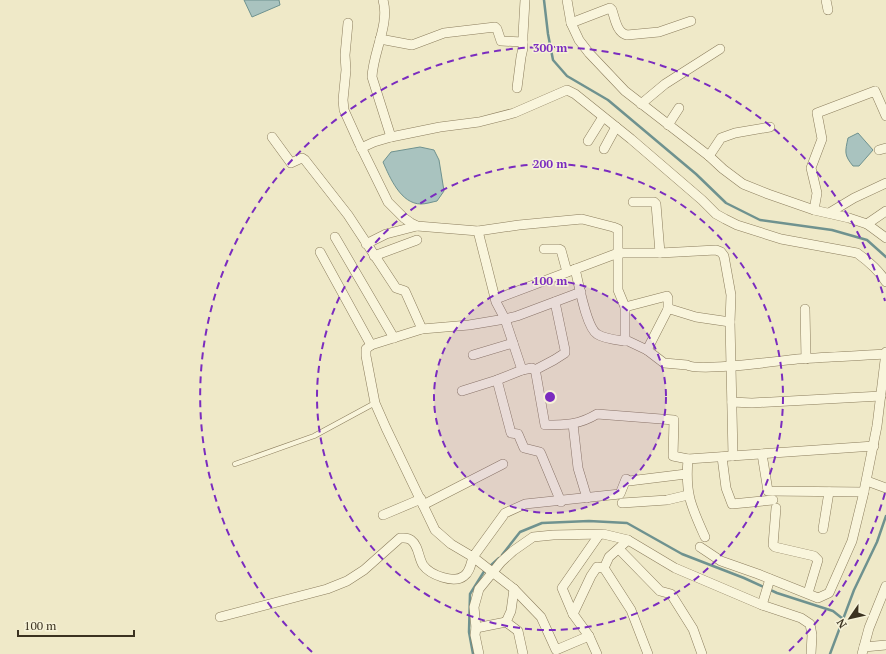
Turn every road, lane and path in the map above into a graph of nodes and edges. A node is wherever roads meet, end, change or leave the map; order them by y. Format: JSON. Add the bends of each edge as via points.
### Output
{"nodes":[{"id":1,"x":382,"y":0,"type":"edge"},
{"id":2,"x":525,"y":0,"type":"edge"},
{"id":3,"x":567,"y":0,"type":"edge"},
{"id":4,"x":826,"y":0,"type":"edge"},
{"id":5,"x":828,"y":10,"type":"dead end"},
{"id":6,"x":691,"y":21,"type":"dead end"},
{"id":7,"x":348,"y":23,"type":"dead end"},
{"id":8,"x":571,"y":23,"type":"junction"},
{"id":9,"x":380,"y":39,"type":"junction"},
{"id":10,"x":523,"y":42,"type":"junction"},
{"id":11,"x":720,"y":49,"type":"dead end"},
{"id":12,"x":517,"y":88,"type":"dead end"},
{"id":13,"x":641,"y":104,"type":"junction"},
{"id":14,"x":679,"y":108,"type":"dead end"},
{"id":15,"x":886,"y":116,"type":"edge"},
{"id":16,"x":603,"y":117,"type":"junction"},
{"id":17,"x":668,"y":125,"type":"junction"},
{"id":18,"x":616,"y":127,"type":"junction"},
{"id":19,"x":770,"y":127,"type":"dead end"},
{"id":20,"x":272,"y":137,"type":"dead end"},
{"id":21,"x":391,"y":137,"type":"junction"},
{"id":22,"x":588,"y":141,"type":"dead end"},
{"id":23,"x":367,"y":145,"type":"junction"},
{"id":24,"x":604,"y":149,"type":"dead end"},
{"id":25,"x":709,"y":156,"type":"junction"},
{"id":26,"x":886,"y":183,"type":"edge"},
{"id":27,"x":633,"y":202,"type":"dead end"},
{"id":28,"x":814,"y":210,"type":"junction"},
{"id":29,"x":886,"y":211,"type":"edge"},
{"id":30,"x":829,"y":214,"type":"junction"},
{"id":31,"x":867,"y":224,"type":"junction"},
{"id":32,"x":416,"y":226,"type":"junction"},
{"id":33,"x":478,"y":231,"type":"junction"},
{"id":34,"x":335,"y":237,"type":"dead end"},
{"id":35,"x":886,"y":238,"type":"edge"},
{"id":36,"x":417,"y":240,"type":"dead end"},
{"id":37,"x":366,"y":244,"type":"junction"},
{"id":38,"x":544,"y":249,"type":"dead end"},
{"id":39,"x":320,"y":252,"type":"dead end"},
{"id":40,"x":618,"y":253,"type":"junction"},
{"id":41,"x":660,"y":253,"type":"junction"},
{"id":42,"x":374,"y":256,"type":"junction"},
{"id":43,"x":571,"y":271,"type":"junction"},
{"id":44,"x":886,"y":282,"type":"edge"},
{"id":45,"x":581,"y":292,"type":"junction"},
{"id":46,"x":496,"y":299,"type":"junction"},
{"id":47,"x":555,"y":302,"type":"junction"},
{"id":48,"x":625,"y":307,"type":"junction"},
{"id":49,"x":668,"y":309,"type":"junction"},
{"id":50,"x":804,"y":309,"type":"dead end"},
{"id":51,"x":505,"y":319,"type":"junction"},
{"id":52,"x":730,"y":322,"type":"junction"},
{"id":53,"x":422,"y":329,"type":"junction"},
{"id":54,"x":394,"y":338,"type":"junction"},
{"id":55,"x":625,"y":341,"type":"junction"},
{"id":56,"x":513,"y":343,"type":"junction"},
{"id":57,"x":371,"y":345,"type":"junction"},
{"id":58,"x":647,"y":350,"type":"junction"},
{"id":59,"x":886,"y":353,"type":"edge"},
{"id":60,"x":473,"y":355,"type":"dead end"},
{"id":61,"x":806,"y":359,"type":"junction"},
{"id":62,"x":732,"y":366,"type":"junction"},
{"id":63,"x":522,"y":370,"type":"junction"},
{"id":64,"x":535,"y":370,"type":"junction"},
{"id":65,"x":497,"y":380,"type":"junction"},
{"id":66,"x":462,"y":391,"type":"dead end"},
{"id":67,"x":881,"y":396,"type":"junction"},
{"id":68,"x":375,"y":402,"type":"junction"},
{"id":69,"x":732,"y":402,"type":"junction"},
{"id":70,"x":573,"y":424,"type":"junction"},
{"id":71,"x":874,"y":446,"type":"junction"},
{"id":72,"x":762,"y":454,"type":"junction"},
{"id":73,"x":733,"y":456,"type":"junction"},
{"id":74,"x":722,"y":457,"type":"junction"},
{"id":75,"x":688,"y":459,"type":"junction"},
{"id":76,"x":235,"y":464,"type":"dead end"},
{"id":77,"x":503,"y":464,"type":"dead end"},
{"id":78,"x":686,"y":474,"type":"junction"},
{"id":79,"x":867,"y":481,"type":"junction"},
{"id":80,"x":883,"y":487,"type":"edge"},
{"id":81,"x":829,"y":492,"type":"junction"},
{"id":82,"x":864,"y":492,"type":"junction"},
{"id":83,"x":688,"y":495,"type":"junction"},
{"id":84,"x":587,"y":498,"type":"junction"},
{"id":85,"x":422,"y":502,"type":"junction"},
{"id":86,"x":561,"y":502,"type":"junction"},
{"id":87,"x":622,"y":503,"type":"dead end"},
{"id":88,"x":384,"y":515,"type":"dead end"},
{"id":89,"x":823,"y":528,"type":"dead end"},
{"id":90,"x":599,"y":535,"type":"junction"},
{"id":91,"x":705,"y":537,"type":"dead end"},
{"id":92,"x":628,"y":540,"type":"junction"},
{"id":93,"x":700,"y":547,"type":"dead end"},
{"id":94,"x":619,"y":549,"type":"junction"},
{"id":95,"x":473,"y":557,"type":"junction"},
{"id":96,"x":604,"y":568,"type":"junction"},
{"id":97,"x":493,"y":573,"type":"junction"},
{"id":98,"x":769,"y":582,"type":"junction"},
{"id":99,"x":886,"y":586,"type":"edge"},
{"id":100,"x":514,"y":589,"type":"junction"},
{"id":101,"x":808,"y":594,"type":"junction"},
{"id":102,"x":762,"y":605,"type":"junction"},
{"id":103,"x":572,"y":614,"type":"junction"},
{"id":104,"x":220,"y":617,"type":"dead end"},
{"id":105,"x":506,"y":622,"type":"junction"},
{"id":106,"x":476,"y":628,"type":"junction"},
{"id":107,"x":589,"y":636,"type":"junction"},
{"id":108,"x":886,"y":645,"type":"edge"},
{"id":109,"x":863,"y":650,"type":"edge"},
{"id":110,"x":479,"y":654,"type":"edge"},
{"id":111,"x":523,"y":654,"type":"edge"},
{"id":112,"x":597,"y":654,"type":"edge"},
{"id":113,"x":648,"y":654,"type":"edge"},
{"id":114,"x":702,"y":654,"type":"edge"},
{"id":115,"x":811,"y":654,"type":"edge"}],
"edges":[{"from":1,"to":9,"type":"street","via":[[384,10]]},
{"from":2,"to":10,"type":"street"},
{"from":3,"to":8,"type":"street"},
{"from":4,"to":5,"type":"street"},
{"from":6,"to":8,"type":"street","via":[[659,32],[627,35],[620,31],[610,8]]},
{"from":7,"to":23,"type":"street","via":[[344,110],[348,120]]},
{"from":8,"to":13,"type":"street","via":[[589,53]]},
{"from":9,"to":10,"type":"street","via":[[412,45],[444,33],[495,28],[501,41]]},
{"from":9,"to":21,"type":"street","via":[[372,73]]},
{"from":10,"to":12,"type":"street"},
{"from":11,"to":13,"type":"street","via":[[665,84]]},
{"from":13,"to":17,"type":"street"},
{"from":14,"to":17,"type":"street"},
{"from":15,"to":28,"type":"street","via":[[875,91],[817,113],[822,139],[812,166],[817,193]]},
{"from":16,"to":18,"type":"street"},
{"from":16,"to":21,"type":"street","via":[[567,90],[514,113],[479,122]]},
{"from":16,"to":22,"type":"street"},
{"from":17,"to":25,"type":"street"},
{"from":18,"to":24,"type":"street"},
{"from":18,"to":44,"type":"street","via":[[716,214],[737,225],[781,239],[857,253]]},
{"from":19,"to":25,"type":"street","via":[[721,138]]},
{"from":20,"to":37,"type":"street","via":[[291,163],[302,158],[305,160],[345,211]]},
{"from":21,"to":23,"type":"street"},
{"from":23,"to":32,"type":"street","via":[[388,202]]},
{"from":25,"to":28,"type":"street","via":[[743,184]]},
{"from":26,"to":30,"type":"street","via":[[854,198]]},
{"from":27,"to":41,"type":"street","via":[[655,203]]},
{"from":28,"to":30,"type":"street"},
{"from":29,"to":31,"type":"street"},
{"from":30,"to":31,"type":"street"},
{"from":31,"to":35,"type":"street"},
{"from":32,"to":33,"type":"street"},
{"from":32,"to":37,"type":"street","via":[[386,234]]},
{"from":33,"to":40,"type":"street","via":[[582,219],[618,229]]},
{"from":33,"to":46,"type":"street"},
{"from":34,"to":54,"type":"street"},
{"from":36,"to":42,"type":"street"},
{"from":37,"to":42,"type":"street"},
{"from":38,"to":43,"type":"street","via":[[561,250]]},
{"from":39,"to":57,"type":"street"},
{"from":40,"to":41,"type":"street"},
{"from":40,"to":43,"type":"street"},
{"from":40,"to":48,"type":"street","via":[[618,290]]},
{"from":41,"to":52,"type":"street","via":[[716,250],[721,252],[724,256],[731,295]]},
{"from":42,"to":53,"type":"street","via":[[396,288],[405,291]]},
{"from":43,"to":45,"type":"street"},
{"from":43,"to":46,"type":"street"},
{"from":45,"to":47,"type":"street"},
{"from":45,"to":55,"type":"street","via":[[594,331],[600,336]]},
{"from":46,"to":51,"type":"street"},
{"from":47,"to":51,"type":"street"},
{"from":47,"to":64,"type":"street","via":[[565,353]]},
{"from":48,"to":49,"type":"street","via":[[667,296]]},
{"from":48,"to":55,"type":"street"},
{"from":49,"to":52,"type":"street","via":[[696,318]]},
{"from":49,"to":58,"type":"street"},
{"from":50,"to":61,"type":"street"},
{"from":51,"to":53,"type":"street"},
{"from":51,"to":56,"type":"street"},
{"from":52,"to":62,"type":"street"},
{"from":53,"to":54,"type":"street"},
{"from":54,"to":57,"type":"street"},
{"from":55,"to":58,"type":"street"},
{"from":56,"to":60,"type":"street"},
{"from":56,"to":63,"type":"street"},
{"from":57,"to":68,"type":"street","via":[[366,349],[366,356]]},
{"from":58,"to":62,"type":"street","via":[[664,363],[690,367]]},
{"from":59,"to":61,"type":"street"},
{"from":59,"to":67,"type":"street"},
{"from":61,"to":62,"type":"street"},
{"from":62,"to":69,"type":"street"},
{"from":63,"to":64,"type":"street"},
{"from":63,"to":65,"type":"street"},
{"from":64,"to":70,"type":"street","via":[[545,425]]},
{"from":65,"to":66,"type":"street"},
{"from":65,"to":86,"type":"street","via":[[511,432],[519,435],[524,448],[540,452]]},
{"from":67,"to":69,"type":"street"},
{"from":67,"to":71,"type":"street"},
{"from":68,"to":76,"type":"lane","via":[[314,436]]},
{"from":68,"to":85,"type":"street"},
{"from":69,"to":73,"type":"street"},
{"from":70,"to":75,"type":"street","via":[[597,414],[674,420],[673,456]]},
{"from":70,"to":84,"type":"street","via":[[578,468]]},
{"from":71,"to":72,"type":"street"},
{"from":71,"to":79,"type":"street"},
{"from":72,"to":73,"type":"street"},
{"from":72,"to":81,"type":"street","via":[[768,491]]},
{"from":73,"to":74,"type":"street"},
{"from":74,"to":75,"type":"street"},
{"from":74,"to":101,"type":"street","via":[[726,488],[732,504],[774,504],[775,547],[814,556],[818,560]]},
{"from":75,"to":78,"type":"street"},
{"from":77,"to":85,"type":"street"},
{"from":78,"to":83,"type":"street"},
{"from":78,"to":84,"type":"street","via":[[629,481],[626,479],[620,494]]},
{"from":79,"to":80,"type":"street"},
{"from":79,"to":82,"type":"street"},
{"from":81,"to":82,"type":"street"},
{"from":81,"to":89,"type":"street"},
{"from":82,"to":101,"type":"street","via":[[852,541],[829,593],[818,598]]},
{"from":83,"to":87,"type":"street","via":[[667,500]]},
{"from":83,"to":91,"type":"street"},
{"from":84,"to":86,"type":"street"},
{"from":85,"to":88,"type":"street"},
{"from":85,"to":95,"type":"street","via":[[435,530],[451,544]]},
{"from":86,"to":95,"type":"street","via":[[525,504],[505,513]]},
{"from":90,"to":92,"type":"street"},
{"from":90,"to":97,"type":"street","via":[[533,537],[513,551]]},
{"from":90,"to":103,"type":"street","via":[[562,588]]},
{"from":92,"to":94,"type":"street"},
{"from":92,"to":102,"type":"street","via":[[675,568]]},
{"from":93,"to":98,"type":"street","via":[[721,561]]},
{"from":94,"to":96,"type":"street","via":[[609,557]]},
{"from":94,"to":114,"type":"street","via":[[660,591],[671,594],[693,629]]},
{"from":95,"to":97,"type":"street"},
{"from":95,"to":104,"type":"street","via":[[464,576],[457,579],[442,577],[423,566],[412,540],[400,538],[364,570],[347,581],[327,589]]},
{"from":96,"to":103,"type":"street","via":[[597,567]]},
{"from":96,"to":113,"type":"street","via":[[631,610]]},
{"from":97,"to":100,"type":"street"},
{"from":97,"to":106,"type":"street","via":[[479,589],[474,607]]},
{"from":98,"to":101,"type":"street"},
{"from":98,"to":102,"type":"street"},
{"from":99,"to":109,"type":"street"},
{"from":100,"to":105,"type":"street","via":[[511,611]]},
{"from":100,"to":107,"type":"street","via":[[541,617],[556,650]]},
{"from":102,"to":115,"type":"street","via":[[801,618],[810,624]]},
{"from":103,"to":107,"type":"street"},
{"from":105,"to":106,"type":"street"},
{"from":105,"to":111,"type":"street","via":[[518,631]]},
{"from":106,"to":110,"type":"street"},
{"from":107,"to":112,"type":"street"},
{"from":108,"to":109,"type":"street"}]}
